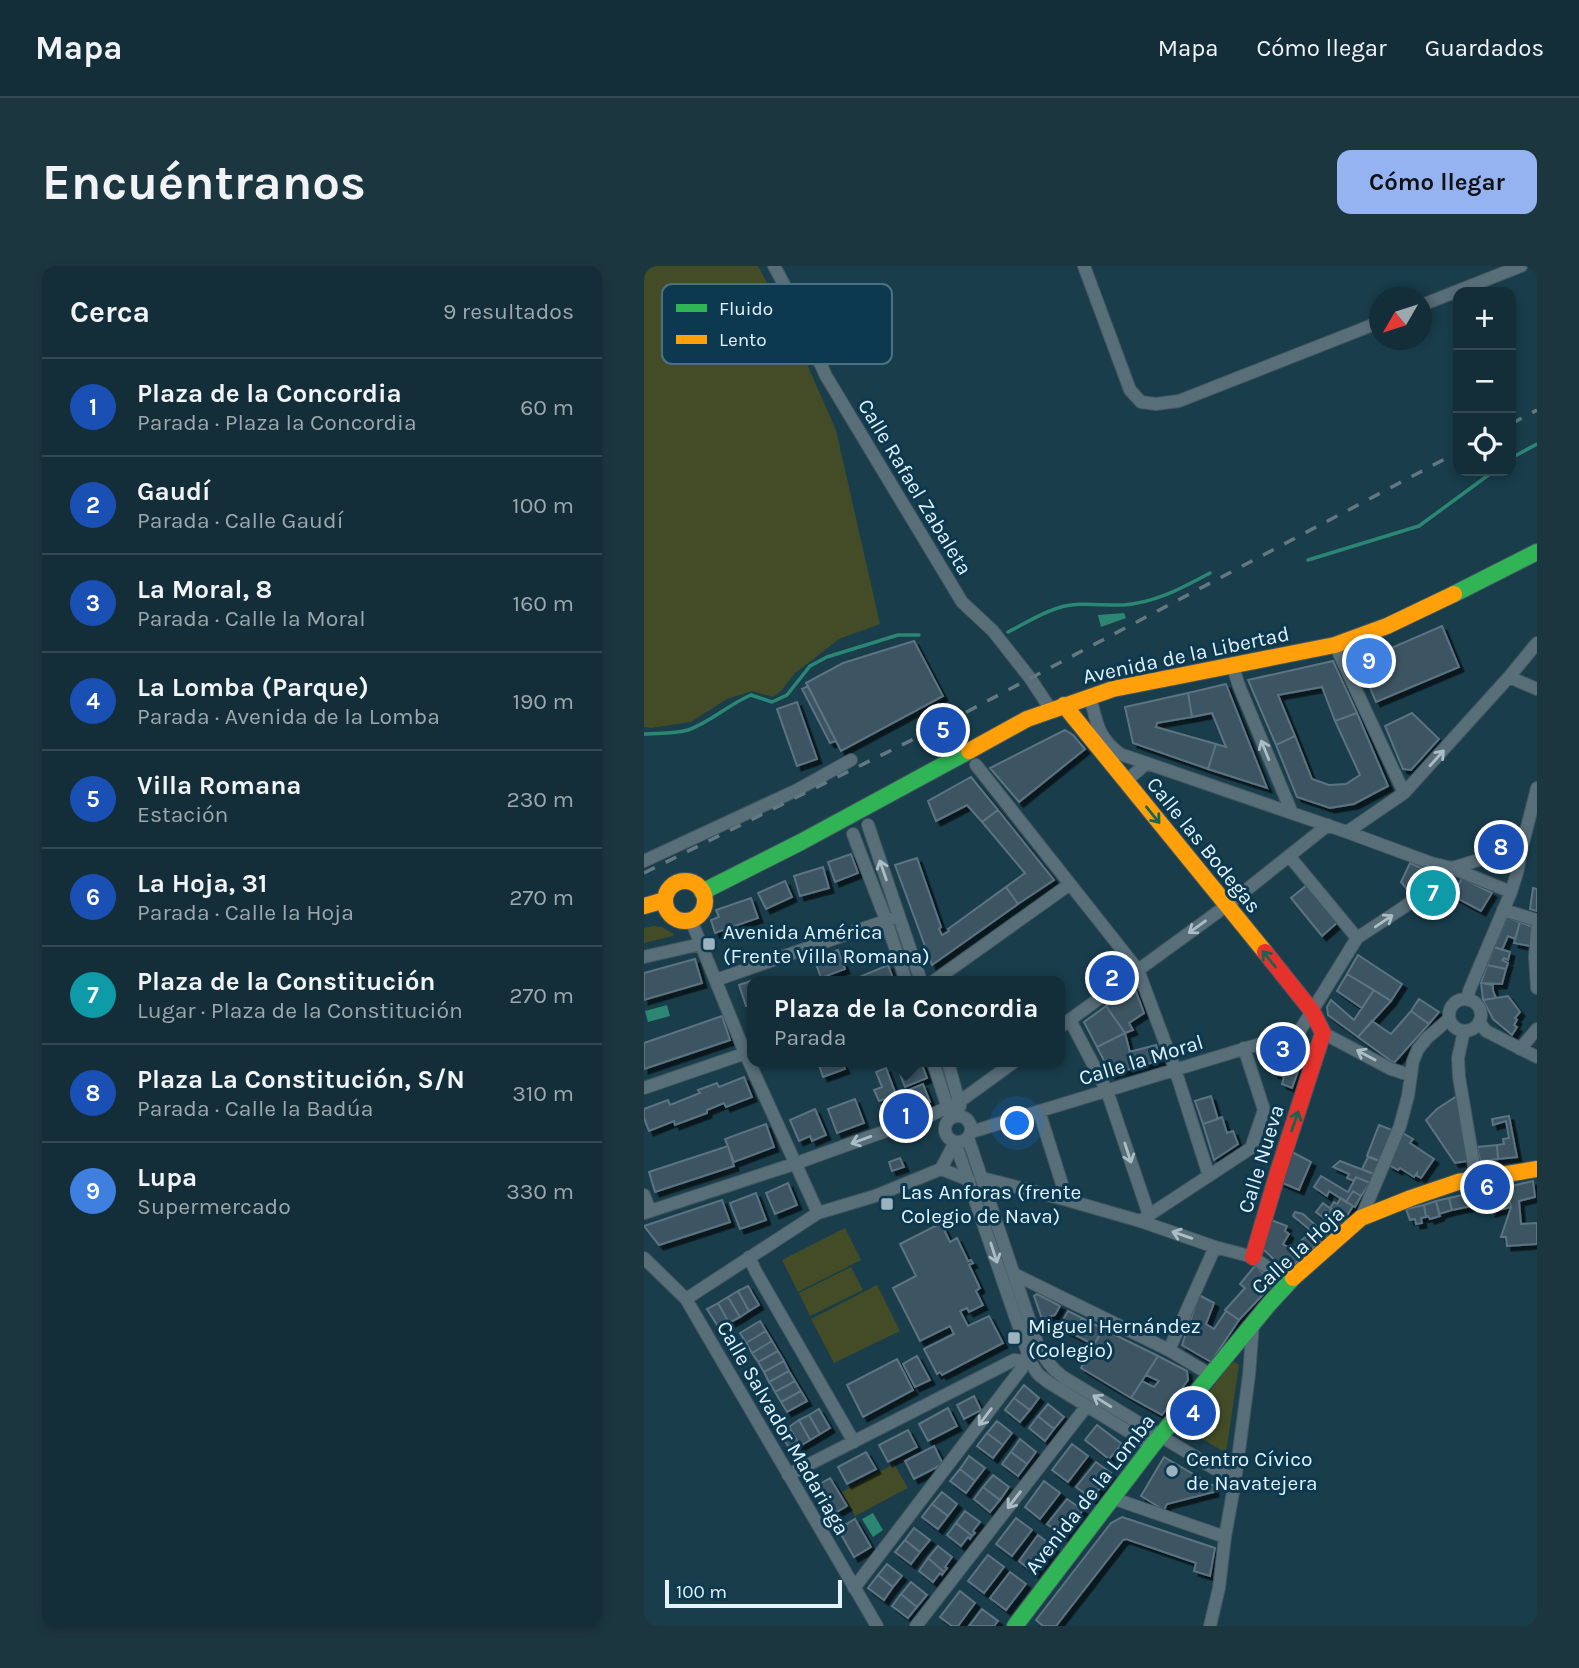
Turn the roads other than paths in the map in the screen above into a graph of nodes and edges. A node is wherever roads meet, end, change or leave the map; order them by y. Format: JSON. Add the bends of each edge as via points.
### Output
{"nodes":[{"id":1,"x":774,"y":266,"type":"edge"},
{"id":2,"x":1084,"y":266,"type":"edge"},
{"id":3,"x":1521,"y":266,"type":"edge"},
{"id":4,"x":784,"y":284,"type":"edge"},
{"id":5,"x":1432,"y":301,"type":"edge"},
{"id":6,"x":1369,"y":326,"type":"edge"},
{"id":7,"x":821,"y":364,"type":"edge"},
{"id":8,"x":1537,"y":552,"type":"edge"},
{"id":9,"x":1537,"y":643,"type":"edge"},
{"id":10,"x":1335,"y":645,"type":"junction"},
{"id":11,"x":1231,"y":664,"type":"junction"},
{"id":12,"x":1510,"y":677,"type":"junction"},
{"id":13,"x":1537,"y":690,"type":"edge"},
{"id":14,"x":1090,"y":696,"type":"junction"},
{"id":15,"x":1058,"y":708,"type":"junction"},
{"id":16,"x":1098,"y":747,"type":"junction"},
{"id":17,"x":1121,"y":754,"type":"junction"},
{"id":18,"x":852,"y":760,"type":"dead end"},
{"id":19,"x":1147,"y":763,"type":"junction"},
{"id":20,"x":976,"y":765,"type":"dead end"},
{"id":21,"x":1126,"y":781,"type":"junction"},
{"id":22,"x":1537,"y":788,"type":"edge"},
{"id":23,"x":1405,"y":793,"type":"junction"},
{"id":24,"x":1292,"y":813,"type":"junction"},
{"id":25,"x":868,"y":825,"type":"dead end"},
{"id":26,"x":1328,"y":825,"type":"junction"},
{"id":27,"x":1347,"y":832,"type":"junction"},
{"id":28,"x":853,"y":834,"type":"dead end"},
{"id":29,"x":1522,"y":847,"type":"junction"},
{"id":30,"x":1290,"y":857,"type":"junction"},
{"id":31,"x":644,"y":861,"type":"edge"},
{"id":32,"x":1452,"y":868,"type":"junction"},
{"id":33,"x":1070,"y":884,"type":"junction"},
{"id":34,"x":702,"y":892,"type":"junction"},
{"id":35,"x":1511,"y":892,"type":"junction"},
{"id":36,"x":665,"y":900,"type":"junction"},
{"id":37,"x":644,"y":906,"type":"edge"},
{"id":38,"x":1226,"y":906,"type":"junction"},
{"id":39,"x":1503,"y":910,"type":"junction"},
{"id":40,"x":892,"y":918,"type":"junction"},
{"id":41,"x":691,"y":920,"type":"junction"},
{"id":42,"x":1537,"y":920,"type":"edge"},
{"id":43,"x":1537,"y":929,"type":"edge"},
{"id":44,"x":1357,"y":938,"type":"junction"},
{"id":45,"x":701,"y":944,"type":"junction"},
{"id":46,"x":644,"y":957,"type":"edge"},
{"id":47,"x":1138,"y":970,"type":"junction"},
{"id":48,"x":905,"y":976,"type":"edge"},
{"id":49,"x":919,"y":976,"type":"edge"},
{"id":50,"x":941,"y":976,"type":"edge"},
{"id":51,"x":716,"y":980,"type":"junction"},
{"id":52,"x":1537,"y":988,"type":"edge"},
{"id":53,"x":1468,"y":1000,"type":"junction"},
{"id":54,"x":1312,"y":1011,"type":"junction"},
{"id":55,"x":1449,"y":1019,"type":"junction"},
{"id":56,"x":1479,"y":1022,"type":"junction"},
{"id":57,"x":1065,"y":1023,"type":"edge"},
{"id":58,"x":1537,"y":1029,"type":"edge"},
{"id":59,"x":1464,"y":1031,"type":"junction"},
{"id":60,"x":1323,"y":1033,"type":"junction"},
{"id":61,"x":747,"y":1048,"type":"edge"},
{"id":62,"x":1244,"y":1048,"type":"junction"},
{"id":63,"x":1520,"y":1049,"type":"junction"},
{"id":64,"x":747,"y":1053,"type":"edge"},
{"id":65,"x":1537,"y":1057,"type":"edge"},
{"id":66,"x":755,"y":1067,"type":"edge"},
{"id":67,"x":935,"y":1067,"type":"edge"},
{"id":68,"x":949,"y":1067,"type":"edge"},
{"id":69,"x":1008,"y":1067,"type":"edge"},
{"id":70,"x":1175,"y":1069,"type":"junction"},
{"id":71,"x":1410,"y":1074,"type":"junction"},
{"id":72,"x":644,"y":1088,"type":"edge"},
{"id":73,"x":1107,"y":1091,"type":"junction"},
{"id":74,"x":955,"y":1111,"type":"junction"},
{"id":75,"x":1039,"y":1111,"type":"junction"},
{"id":76,"x":965,"y":1137,"type":"junction"},
{"id":77,"x":794,"y":1164,"type":"junction"},
{"id":78,"x":941,"y":1169,"type":"junction"},
{"id":79,"x":1537,"y":1169,"type":"edge"},
{"id":80,"x":1209,"y":1176,"type":"junction"},
{"id":81,"x":1476,"y":1178,"type":"junction"},
{"id":82,"x":976,"y":1179,"type":"junction"},
{"id":83,"x":644,"y":1195,"type":"edge"},
{"id":84,"x":1067,"y":1200,"type":"junction"},
{"id":85,"x":647,"y":1212,"type":"edge"},
{"id":86,"x":818,"y":1213,"type":"junction"},
{"id":87,"x":1144,"y":1218,"type":"junction"},
{"id":88,"x":1361,"y":1218,"type":"junction"},
{"id":89,"x":1215,"y":1247,"type":"junction"},
{"id":90,"x":1253,"y":1257,"type":"junction"},
{"id":91,"x":644,"y":1258,"type":"edge"},
{"id":92,"x":749,"y":1258,"type":"junction"},
{"id":93,"x":1014,"y":1274,"type":"junction"},
{"id":94,"x":1288,"y":1282,"type":"junction"},
{"id":95,"x":686,"y":1299,"type":"junction"},
{"id":96,"x":1253,"y":1323,"type":"junction"},
{"id":97,"x":1169,"y":1350,"type":"junction"},
{"id":98,"x":1024,"y":1359,"type":"junction"},
{"id":99,"x":1211,"y":1375,"type":"junction"},
{"id":100,"x":1086,"y":1407,"type":"junction"},
{"id":101,"x":1156,"y":1441,"type":"junction"},
{"id":102,"x":854,"y":1442,"type":"junction"},
{"id":103,"x":788,"y":1475,"type":"junction"},
{"id":104,"x":1235,"y":1481,"type":"junction"},
{"id":105,"x":1112,"y":1497,"type":"junction"},
{"id":106,"x":1225,"y":1537,"type":"junction"},
{"id":107,"x":854,"y":1588,"type":"junction"},
{"id":108,"x":877,"y":1626,"type":"edge"},
{"id":109,"x":916,"y":1626,"type":"edge"},
{"id":110,"x":1016,"y":1626,"type":"edge"},
{"id":111,"x":1210,"y":1626,"type":"edge"}],
"edges":[{"from":1,"to":4,"type":"street","name":"Calle Rafael Zabaleta"},
{"from":2,"to":6,"type":"street","via":[[1130,390],[1141,402],[1179,401]]},
{"from":3,"to":5,"type":"street"},
{"from":7,"to":15,"type":"street","name":"Calle Rafael Zabaleta","via":[[962,602],[993,631]]},
{"from":8,"to":10,"type":"street","name":"Avenida de la Libertad","via":[[1410,616]]},
{"from":9,"to":12,"type":"street"},
{"from":10,"to":11,"type":"street","name":"Avenida de la Libertad"},
{"from":10,"to":23,"type":"street"},
{"from":11,"to":14,"type":"street","name":"Avenida de la Libertad"},
{"from":24,"to":11,"type":"street","one_way":true},
{"from":12,"to":13,"type":"street"},
{"from":23,"to":12,"type":"street","one_way":true},
{"from":14,"to":15,"type":"street","name":"Avenida de la Libertad"},
{"from":14,"to":17,"type":"street","via":[[1100,732]]},
{"from":15,"to":16,"type":"street","name":"Calle las Bodegas"},
{"from":15,"to":34,"type":"street","name":"Avenida de la Libertad","via":[[1027,719]]},
{"from":16,"to":17,"type":"street"},
{"from":16,"to":21,"type":"street","name":"Calle las Bodegas"},
{"from":17,"to":19,"type":"street"},
{"from":18,"to":31,"type":"street"},
{"from":19,"to":21,"type":"street"},
{"from":19,"to":24,"type":"street"},
{"from":20,"to":33,"type":"street"},
{"from":21,"to":38,"type":"street","name":"Calle las Bodegas","one_way":true},
{"from":22,"to":29,"type":"street"},
{"from":23,"to":27,"type":"street"},
{"from":24,"to":26,"type":"street"},
{"from":40,"to":25,"type":"street","one_way":true},
{"from":26,"to":27,"type":"street"},
{"from":26,"to":30,"type":"street"},
{"from":27,"to":32,"type":"street"},
{"from":28,"to":40,"type":"street"},
{"from":29,"to":32,"type":"street"},
{"from":29,"to":35,"type":"street"},
{"from":30,"to":38,"type":"street"},
{"from":30,"to":44,"type":"street"},
{"from":32,"to":35,"type":"street"},
{"from":44,"to":32,"type":"street","one_way":true},
{"from":33,"to":47,"type":"street"},
{"from":33,"to":50,"type":"street"},
{"from":34,"to":36,"type":"street","via":[[693,883],[680,882]]},
{"from":34,"to":41,"type":"street","via":[[703,909]]},
{"from":35,"to":39,"type":"street"},
{"from":36,"to":37,"type":"street"},
{"from":36,"to":41,"type":"street","via":[[671,916]]},
{"from":38,"to":47,"type":"street","one_way":true},
{"from":54,"to":38,"type":"street","name":"Calle las Bodegas","one_way":true},
{"from":39,"to":42,"type":"street"},
{"from":39,"to":53,"type":"street"},
{"from":40,"to":48,"type":"street"},
{"from":40,"to":49,"type":"street"},
{"from":40,"to":51,"type":"street"},
{"from":41,"to":45,"type":"street"},
{"from":43,"to":52,"type":"street"},
{"from":44,"to":54,"type":"street"},
{"from":45,"to":46,"type":"street"},
{"from":45,"to":51,"type":"street"},
{"from":47,"to":57,"type":"street"},
{"from":47,"to":70,"type":"street"},
{"from":51,"to":61,"type":"street"},
{"from":53,"to":55,"type":"street","via":[[1452,1006]]},
{"from":53,"to":56,"type":"street","via":[[1478,1007]]},
{"from":54,"to":60,"type":"street"},
{"from":54,"to":62,"type":"street","name":"Calle la Moral","via":[[1299,1032]]},
{"from":55,"to":59,"type":"street"},
{"from":55,"to":71,"type":"street","via":[[1418,1049]]},
{"from":56,"to":59,"type":"street"},
{"from":56,"to":63,"type":"street","via":[[1486,1031]]},
{"from":57,"to":73,"type":"street"},
{"from":58,"to":63,"type":"street"},
{"from":59,"to":81,"type":"street","via":[[1459,1077]]},
{"from":71,"to":60,"type":"street","one_way":true,"via":[[1391,1069]]},
{"from":90,"to":60,"type":"street","name":"Calle Nueva","one_way":true},
{"from":62,"to":70,"type":"street","name":"Calle la Moral"},
{"from":62,"to":80,"type":"street","via":[[1264,1110],[1251,1148]]},
{"from":63,"to":65,"type":"street"},
{"from":64,"to":72,"type":"street"},
{"from":66,"to":77,"type":"street"},
{"from":67,"to":74,"type":"street"},
{"from":68,"to":74,"type":"street"},
{"from":69,"to":74,"type":"street"},
{"from":70,"to":73,"type":"street","name":"Calle la Moral"},
{"from":70,"to":80,"type":"street"},
{"from":71,"to":88,"type":"street","via":[[1399,1126]]},
{"from":73,"to":75,"type":"street","name":"Calle la Moral"},
{"from":73,"to":87,"type":"street","one_way":true},
{"from":74,"to":76,"type":"street","via":[[971,1125]]},
{"from":74,"to":76,"type":"street","via":[[946,1122],[946,1135],[950,1140]]},
{"from":74,"to":77,"type":"street","one_way":true},
{"from":75,"to":76,"type":"street","name":"Calle la Moral"},
{"from":75,"to":84,"type":"street"},
{"from":76,"to":78,"type":"street"},
{"from":76,"to":82,"type":"street"},
{"from":77,"to":85,"type":"street"},
{"from":77,"to":86,"type":"street"},
{"from":78,"to":82,"type":"street"},
{"from":78,"to":86,"type":"street"},
{"from":79,"to":81,"type":"street","name":"Calle la Hoja"},
{"from":80,"to":87,"type":"street"},
{"from":81,"to":88,"type":"street","name":"Calle la Hoja"},
{"from":82,"to":84,"type":"street"},
{"from":82,"to":93,"type":"street"},
{"from":82,"to":98,"type":"street","one_way":true},
{"from":83,"to":85,"type":"street"},
{"from":84,"to":87,"type":"street"},
{"from":86,"to":92,"type":"street"},
{"from":89,"to":87,"type":"street","one_way":true},
{"from":88,"to":94,"type":"street","name":"Calle la Hoja"},
{"from":89,"to":90,"type":"street"},
{"from":89,"to":97,"type":"street"},
{"from":90,"to":94,"type":"street"},
{"from":91,"to":95,"type":"street","name":"Calle Salvador Madariaga"},
{"from":92,"to":95,"type":"street"},
{"from":92,"to":102,"type":"street"},
{"from":93,"to":97,"type":"street"},
{"from":101,"to":93,"type":"street","one_way":true,"via":[[1045,1360]]},
{"from":94,"to":96,"type":"street","name":"Calle la Hoja"},
{"from":95,"to":103,"type":"street","name":"Calle Salvador Madariaga"},
{"from":96,"to":99,"type":"street","name":"Avenida de la Lomba"},
{"from":96,"to":104,"type":"street"},
{"from":97,"to":99,"type":"street"},
{"from":98,"to":100,"type":"street"},
{"from":98,"to":102,"type":"street"},
{"from":98,"to":107,"type":"street","one_way":true,"via":[[1022,1368]]},
{"from":99,"to":101,"type":"street","name":"Avenida de la Lomba"},
{"from":100,"to":101,"type":"street"},
{"from":100,"to":109,"type":"street","one_way":true},
{"from":101,"to":104,"type":"street"},
{"from":101,"to":105,"type":"street","name":"Avenida de la Lomba"},
{"from":102,"to":103,"type":"street"},
{"from":103,"to":107,"type":"street","name":"Calle Salvador Madariaga"},
{"from":104,"to":106,"type":"street"},
{"from":105,"to":106,"type":"street"},
{"from":105,"to":110,"type":"street","name":"Avenida de la Lomba"},
{"from":106,"to":111,"type":"street"},
{"from":107,"to":108,"type":"street","name":"Calle Salvador Madariaga"}]}
